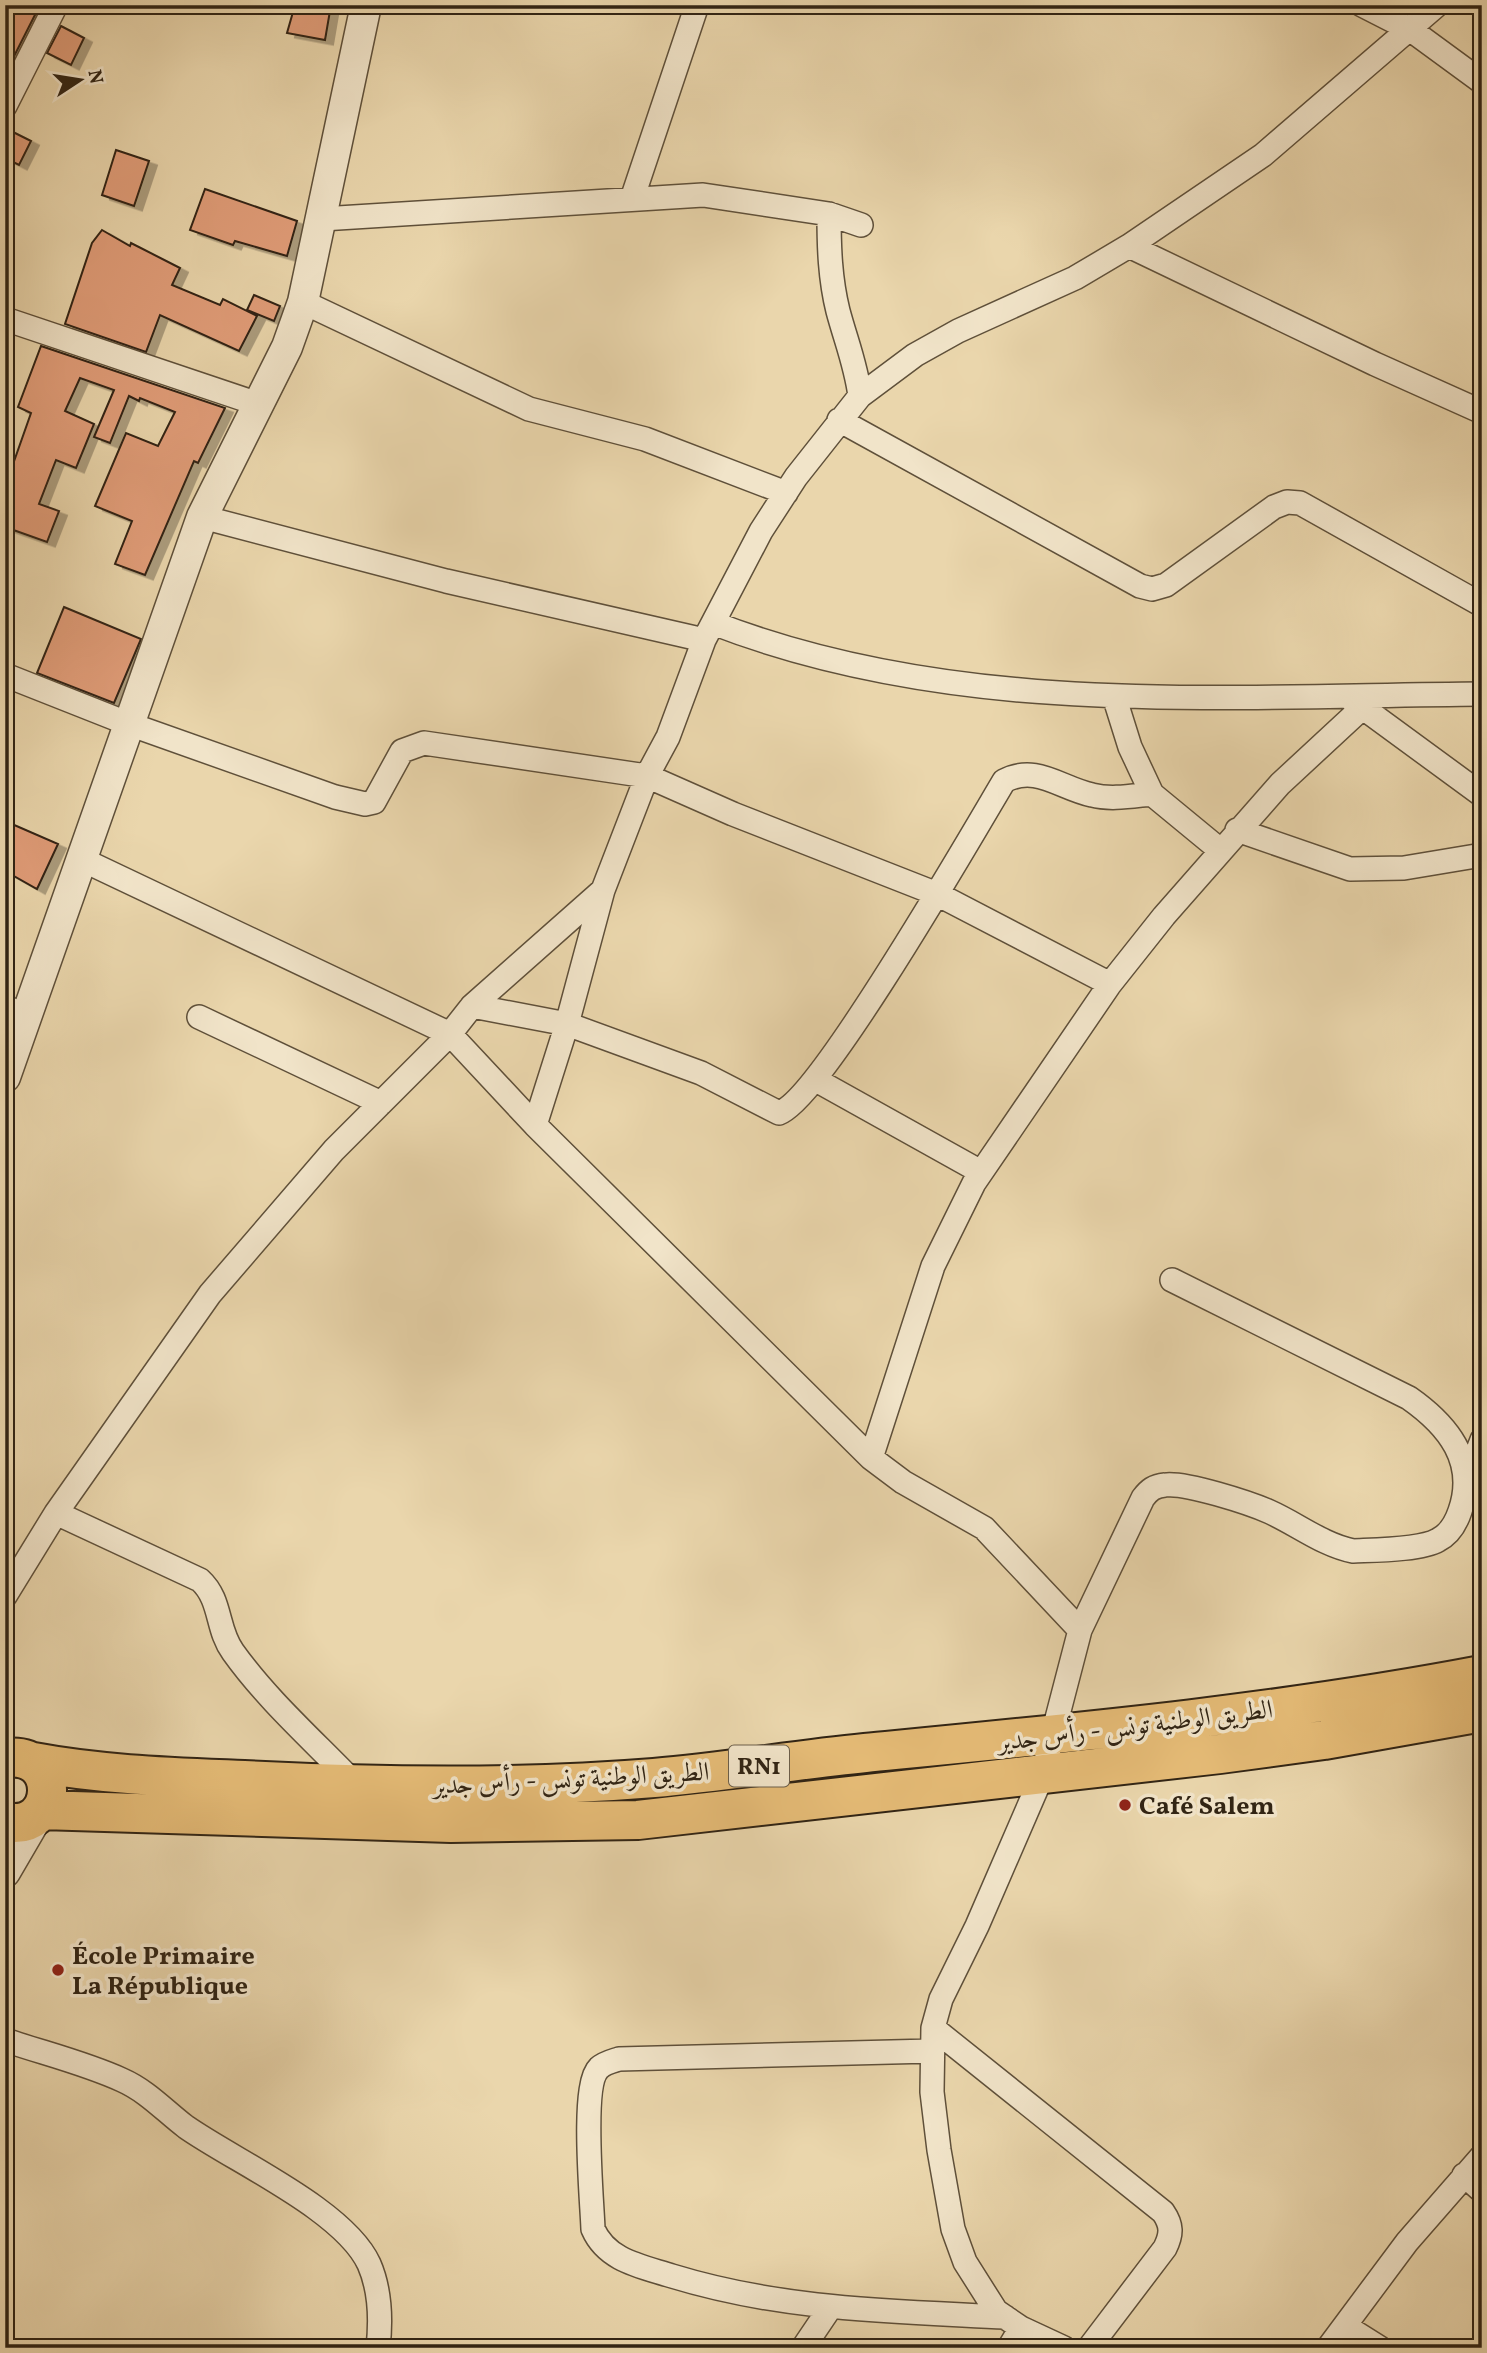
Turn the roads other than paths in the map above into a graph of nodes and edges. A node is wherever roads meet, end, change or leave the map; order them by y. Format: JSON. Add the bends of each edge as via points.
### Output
{"nodes":[{"id":1,"x":56,"y":5,"type":"edge"},
{"id":2,"x":366,"y":5,"type":"edge"},
{"id":3,"x":697,"y":5,"type":"edge"},
{"id":4,"x":1362,"y":5,"type":"edge"},
{"id":5,"x":1437,"y":5,"type":"edge"},
{"id":6,"x":1411,"y":30,"type":"junction"},
{"id":7,"x":1482,"y":82,"type":"edge"},
{"id":8,"x":5,"y":106,"type":"edge"},
{"id":9,"x":632,"y":199,"type":"junction"},
{"id":10,"x":829,"y":214,"type":"junction"},
{"id":11,"x":321,"y":219,"type":"junction"},
{"id":12,"x":861,"y":225,"type":"dead end"},
{"id":13,"x":1129,"y":246,"type":"junction"},
{"id":14,"x":303,"y":302,"type":"junction"},
{"id":15,"x":5,"y":319,"type":"edge"},
{"id":16,"x":860,"y":396,"type":"junction"},
{"id":17,"x":258,"y":404,"type":"junction"},
{"id":18,"x":1482,"y":412,"type":"edge"},
{"id":19,"x":839,"y":420,"type":"junction"},
{"id":20,"x":786,"y":493,"type":"junction"},
{"id":21,"x":202,"y":517,"type":"junction"},
{"id":22,"x":1482,"y":605,"type":"edge"},
{"id":23,"x":709,"y":632,"type":"junction"},
{"id":24,"x":5,"y":675,"type":"edge"},
{"id":25,"x":1482,"y":694,"type":"edge"},
{"id":26,"x":1114,"y":696,"type":"junction"},
{"id":27,"x":1354,"y":701,"type":"junction"},
{"id":28,"x":129,"y":724,"type":"junction"},
{"id":29,"x":647,"y":776,"type":"junction"},
{"id":30,"x":1152,"y":794,"type":"junction"},
{"id":31,"x":1482,"y":794,"type":"edge"},
{"id":32,"x":1237,"y":830,"type":"junction"},
{"id":33,"x":1220,"y":850,"type":"junction"},
{"id":34,"x":1482,"y":855,"type":"edge"},
{"id":35,"x":83,"y":860,"type":"junction"},
{"id":36,"x":603,"y":890,"type":"junction"},
{"id":37,"x":937,"y":894,"type":"junction"},
{"id":38,"x":1110,"y":984,"type":"junction"},
{"id":39,"x":472,"y":1006,"type":"junction"},
{"id":40,"x":16,"y":1012,"type":"edge"},
{"id":41,"x":199,"y":1017,"type":"dead end"},
{"id":42,"x":567,"y":1024,"type":"junction"},
{"id":43,"x":450,"y":1034,"type":"junction"},
{"id":44,"x":5,"y":1077,"type":"edge"},
{"id":45,"x":816,"y":1080,"type":"junction"},
{"id":46,"x":381,"y":1102,"type":"junction"},
{"id":47,"x":535,"y":1125,"type":"junction"},
{"id":48,"x":981,"y":1172,"type":"junction"},
{"id":49,"x":1172,"y":1280,"type":"dead end"},
{"id":50,"x":1482,"y":1440,"type":"edge"},
{"id":51,"x":871,"y":1458,"type":"junction"},
{"id":52,"x":1468,"y":1476,"type":"junction"},
{"id":53,"x":56,"y":1513,"type":"junction"},
{"id":54,"x":5,"y":1596,"type":"edge"},
{"id":55,"x":1080,"y":1630,"type":"junction"},
{"id":56,"x":1482,"y":1675,"type":"edge"},
{"id":57,"x":1482,"y":1712,"type":"edge"},
{"id":58,"x":1051,"y":1737,"type":"junction"},
{"id":59,"x":19,"y":1760,"type":"edge"},
{"id":60,"x":1042,"y":1776,"type":"junction"},
{"id":61,"x":357,"y":1786,"type":"junction"},
{"id":62,"x":29,"y":1815,"type":"edge"},
{"id":63,"x":5,"y":1872,"type":"edge"},
{"id":64,"x":933,"y":2028,"type":"junction"},
{"id":65,"x":5,"y":2040,"type":"edge"},
{"id":66,"x":931,"y":2051,"type":"junction"},
{"id":67,"x":1482,"y":2156,"type":"edge"},
{"id":68,"x":1464,"y":2175,"type":"junction"},
{"id":69,"x":1482,"y":2190,"type":"edge"},
{"id":70,"x":830,"y":2308,"type":"junction"},
{"id":71,"x":1013,"y":2323,"type":"junction"},
{"id":72,"x":1345,"y":2326,"type":"junction"},
{"id":73,"x":378,"y":2348,"type":"edge"},
{"id":74,"x":803,"y":2348,"type":"edge"},
{"id":75,"x":1009,"y":2348,"type":"edge"},
{"id":76,"x":1064,"y":2348,"type":"edge"},
{"id":77,"x":1088,"y":2348,"type":"edge"},
{"id":78,"x":1328,"y":2348,"type":"edge"},
{"id":79,"x":1380,"y":2348,"type":"edge"}],
"edges":[{"from":1,"to":8,"type":"street"},
{"from":2,"to":11,"type":"street"},
{"from":3,"to":9,"type":"street"},
{"from":4,"to":6,"type":"street"},
{"from":5,"to":6,"type":"street"},
{"from":6,"to":7,"type":"street"},
{"from":6,"to":13,"type":"street","via":[[1263,155]]},
{"from":9,"to":10,"type":"street","via":[[704,195]]},
{"from":9,"to":11,"type":"street"},
{"from":10,"to":12,"type":"street"},
{"from":10,"to":16,"type":"street","via":[[829,262]]},
{"from":11,"to":14,"type":"street"},
{"from":13,"to":16,"type":"street","via":[[1074,278],[958,331],[915,355]]},
{"from":13,"to":18,"type":"street"},
{"from":14,"to":17,"type":"street"},
{"from":14,"to":20,"type":"street","via":[[528,409],[645,439]]},
{"from":15,"to":17,"type":"street"},
{"from":16,"to":19,"type":"street"},
{"from":17,"to":21,"type":"street"},
{"from":19,"to":20,"type":"street"},
{"from":19,"to":22,"type":"street","via":[[1140,586],[1166,585],[1287,502],[1300,503]]},
{"from":20,"to":23,"type":"street"},
{"from":21,"to":23,"type":"street","via":[[446,581]]},
{"from":21,"to":28,"type":"street"},
{"from":23,"to":26,"type":"street","via":[[853,667],[1021,692]]},
{"from":23,"to":29,"type":"street","via":[[668,737]]},
{"from":24,"to":28,"type":"street"},
{"from":25,"to":27,"type":"street"},
{"from":26,"to":27,"type":"street"},
{"from":26,"to":30,"type":"street","via":[[1130,747]]},
{"from":27,"to":31,"type":"street"},
{"from":27,"to":32,"type":"street"},
{"from":28,"to":29,"type":"street","via":[[365,804],[374,802],[402,751],[424,743]]},
{"from":28,"to":35,"type":"street"},
{"from":29,"to":36,"type":"street"},
{"from":29,"to":37,"type":"street"},
{"from":30,"to":33,"type":"street"},
{"from":30,"to":37,"type":"street","via":[[1089,795],[1032,773],[1016,774],[1004,781]]},
{"from":32,"to":33,"type":"street"},
{"from":32,"to":34,"type":"street","via":[[1350,869],[1404,868]]},
{"from":33,"to":38,"type":"street"},
{"from":35,"to":40,"type":"street"},
{"from":35,"to":43,"type":"street"},
{"from":36,"to":39,"type":"street"},
{"from":36,"to":42,"type":"street"},
{"from":37,"to":38,"type":"street"},
{"from":37,"to":45,"type":"street"},
{"from":38,"to":48,"type":"street"},
{"from":39,"to":42,"type":"street"},
{"from":39,"to":43,"type":"street"},
{"from":40,"to":44,"type":"street"},
{"from":41,"to":46,"type":"street"},
{"from":42,"to":45,"type":"street","via":[[701,1073],[771,1111],[787,1110]]},
{"from":42,"to":47,"type":"street"},
{"from":43,"to":46,"type":"street"},
{"from":43,"to":47,"type":"street"},
{"from":45,"to":48,"type":"street"},
{"from":46,"to":53,"type":"street","via":[[210,1294]]},
{"from":47,"to":51,"type":"street"},
{"from":48,"to":51,"type":"street","via":[[933,1266]]},
{"from":49,"to":52,"type":"street","via":[[1409,1398],[1440,1423]]},
{"from":50,"to":52,"type":"street"},
{"from":51,"to":55,"type":"street","via":[[903,1482],[984,1528]]},
{"from":52,"to":55,"type":"street","via":[[1456,1522],[1437,1541],[1353,1551],[1242,1502],[1174,1485],[1157,1487],[1143,1498]]},
{"from":53,"to":54,"type":"street"},
{"from":53,"to":61,"type":"street","via":[[200,1580],[210,1589],[231,1650],[262,1689]]},
{"from":55,"to":58,"type":"street"},
{"from":56,"to":58,"type":"highway","name":"الطريق الوطنية تونس - رأس جدير","number":"RN1","via":[[1243,1713]]},
{"from":57,"to":60,"type":"highway","name":"الطريق الوطنية تونس - رأس جدير","number":"RN1","via":[[1324,1740]]},
{"from":58,"to":60,"type":"street"},
{"from":58,"to":61,"type":"highway","name":"الطريق الوطنية تونس - رأس جدير","number":"RN1","via":[[862,1753],[654,1778]]},
{"from":59,"to":61,"type":"highway","name":"الطريق الوطنية تونس - رأس جدير","number":"RN1","via":[[79,1771]]},
{"from":59,"to":62,"type":"highway","number":"RN1","via":[[46,1779],[48,1790]]},
{"from":60,"to":62,"type":"highway","name":"الطريق الوطنية تونس - رأس جدير","number":"RN1","via":[[638,1820],[451,1823]]},
{"from":60,"to":64,"type":"street","via":[[941,1999]]},
{"from":62,"to":63,"type":"street"},
{"from":64,"to":66,"type":"street"},
{"from":64,"to":77,"type":"street","via":[[1169,2221],[1165,2248]]},
{"from":65,"to":73,"type":"street","via":[[145,2092],[188,2128],[328,2215],[368,2263],[377,2293]]},
{"from":66,"to":70,"type":"street","via":[[619,2059],[598,2069],[592,2080],[593,2229],[600,2244],[625,2261],[714,2289]]},
{"from":66,"to":71,"type":"street","via":[[939,2150],[953,2230],[965,2262],[996,2311]]},
{"from":67,"to":68,"type":"street"},
{"from":68,"to":69,"type":"street"},
{"from":68,"to":72,"type":"street"},
{"from":70,"to":71,"type":"street"},
{"from":70,"to":74,"type":"street"},
{"from":71,"to":75,"type":"street"},
{"from":71,"to":76,"type":"street"},
{"from":72,"to":78,"type":"street"},
{"from":72,"to":79,"type":"street"}]}
